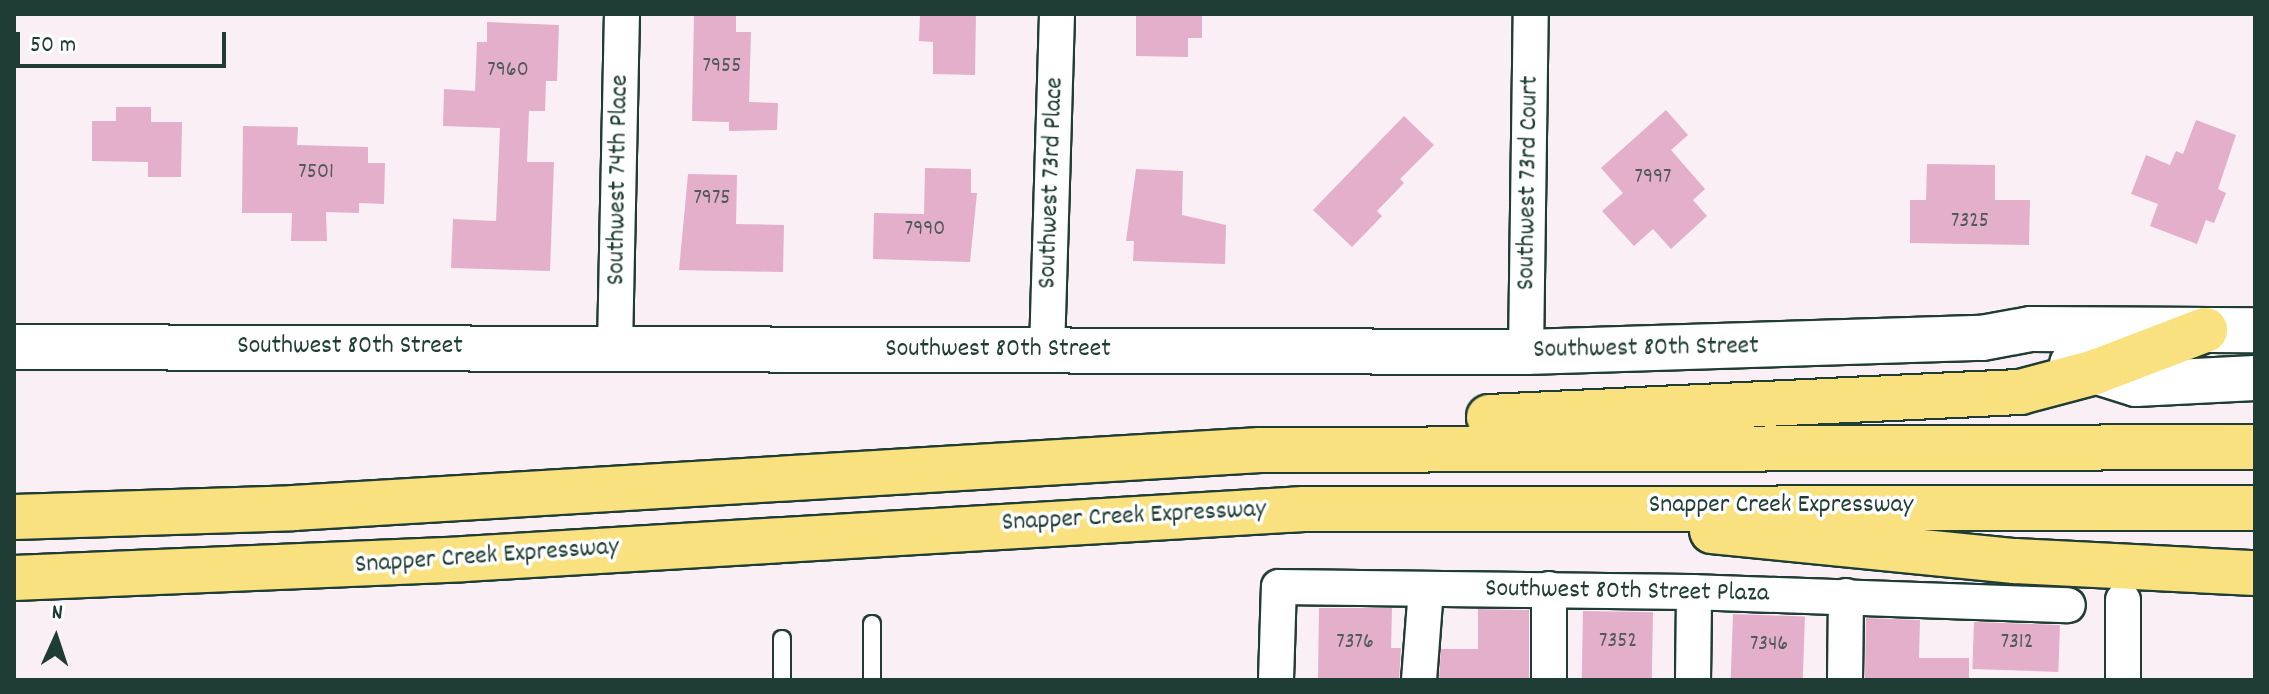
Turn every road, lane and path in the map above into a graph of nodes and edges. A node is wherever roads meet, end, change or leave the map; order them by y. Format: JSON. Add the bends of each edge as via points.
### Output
{"nodes":[{"id":1,"x":622,"y":14,"type":"edge"},
{"id":2,"x":1057,"y":14,"type":"edge"},
{"id":3,"x":1531,"y":14,"type":"edge"},
{"id":4,"x":2205,"y":330,"type":"junction"},
{"id":5,"x":2255,"y":330,"type":"edge"},
{"id":6,"x":1982,"y":338,"type":"junction"},
{"id":7,"x":14,"y":347,"type":"edge"},
{"id":8,"x":615,"y":347,"type":"junction"},
{"id":9,"x":1047,"y":351,"type":"junction"},
{"id":10,"x":1526,"y":352,"type":"junction"},
{"id":11,"x":2095,"y":372,"type":"junction"},
{"id":12,"x":2255,"y":378,"type":"edge"},
{"id":13,"x":2255,"y":447,"type":"edge"},
{"id":14,"x":1260,"y":450,"type":"junction"},
{"id":15,"x":1459,"y":506,"type":"junction"},
{"id":16,"x":2255,"y":508,"type":"edge"},
{"id":17,"x":14,"y":517,"type":"edge"},
{"id":18,"x":2255,"y":573,"type":"edge"},
{"id":19,"x":14,"y":578,"type":"edge"},
{"id":20,"x":1426,"y":589,"type":"junction"},
{"id":21,"x":1549,"y":589,"type":"junction"},
{"id":22,"x":1694,"y":592,"type":"junction"},
{"id":23,"x":1846,"y":596,"type":"junction"},
{"id":24,"x":2123,"y":600,"type":"dead end"},
{"id":25,"x":2068,"y":605,"type":"dead end"},
{"id":26,"x":872,"y":624,"type":"dead end"},
{"id":27,"x":782,"y":639,"type":"dead end"},
{"id":28,"x":782,"y":680,"type":"edge"},
{"id":29,"x":872,"y":680,"type":"edge"},
{"id":30,"x":1276,"y":680,"type":"edge"},
{"id":31,"x":1419,"y":680,"type":"edge"},
{"id":32,"x":1549,"y":680,"type":"edge"},
{"id":33,"x":1693,"y":680,"type":"edge"},
{"id":34,"x":1845,"y":680,"type":"edge"},
{"id":35,"x":2123,"y":680,"type":"edge"}],
"edges":[{"from":1,"to":8,"type":"street","name":"Southwest 74th Place"},
{"from":2,"to":9,"type":"street","name":"Southwest 73rd Place"},
{"from":3,"to":10,"type":"street","name":"Southwest 73rd Court"},
{"from":4,"to":5,"type":"street","name":"Southwest 80th Street"},
{"from":4,"to":6,"type":"street","name":"Southwest 80th Street","via":[[2031,329]]},
{"from":4,"to":11,"type":"highway"},
{"from":6,"to":10,"type":"street","name":"Southwest 80th Street"},
{"from":6,"to":11,"type":"street","name":"Southwest 80th Street"},
{"from":7,"to":8,"type":"street","name":"Southwest 80th Street"},
{"from":8,"to":9,"type":"street","name":"Southwest 80th Street"},
{"from":9,"to":10,"type":"street","name":"Southwest 80th Street"},
{"from":11,"to":12,"type":"street","name":"Southwest 80th Street","via":[[2136,384]]},
{"from":11,"to":14,"type":"highway","via":[[1998,394],[1319,425]]},
{"from":13,"to":14,"type":"highway"},
{"from":14,"to":17,"type":"highway","via":[[293,508]]},
{"from":15,"to":16,"type":"highway","name":"Snapper Creek Expressway"},
{"from":15,"to":18,"type":"highway","via":[[2015,561]]},
{"from":15,"to":19,"type":"highway","name":"Snapper Creek Expressway","via":[[1088,518],[464,559]]},
{"from":20,"to":21,"type":"street","name":"Southwest 80th Street Plaza"},
{"from":20,"to":30,"type":"street","name":"Southwest 80th Street Plaza","via":[[1279,587]]},
{"from":20,"to":31,"type":"street"},
{"from":21,"to":22,"type":"street","name":"Southwest 80th Street Plaza"},
{"from":21,"to":32,"type":"street"},
{"from":22,"to":23,"type":"street","name":"Southwest 80th Street Plaza"},
{"from":22,"to":33,"type":"street"},
{"from":23,"to":25,"type":"street","name":"Southwest 80th Street Plaza"},
{"from":23,"to":34,"type":"street"},
{"from":24,"to":35,"type":"street"},
{"from":26,"to":29,"type":"lane"},
{"from":27,"to":28,"type":"lane"}]}
